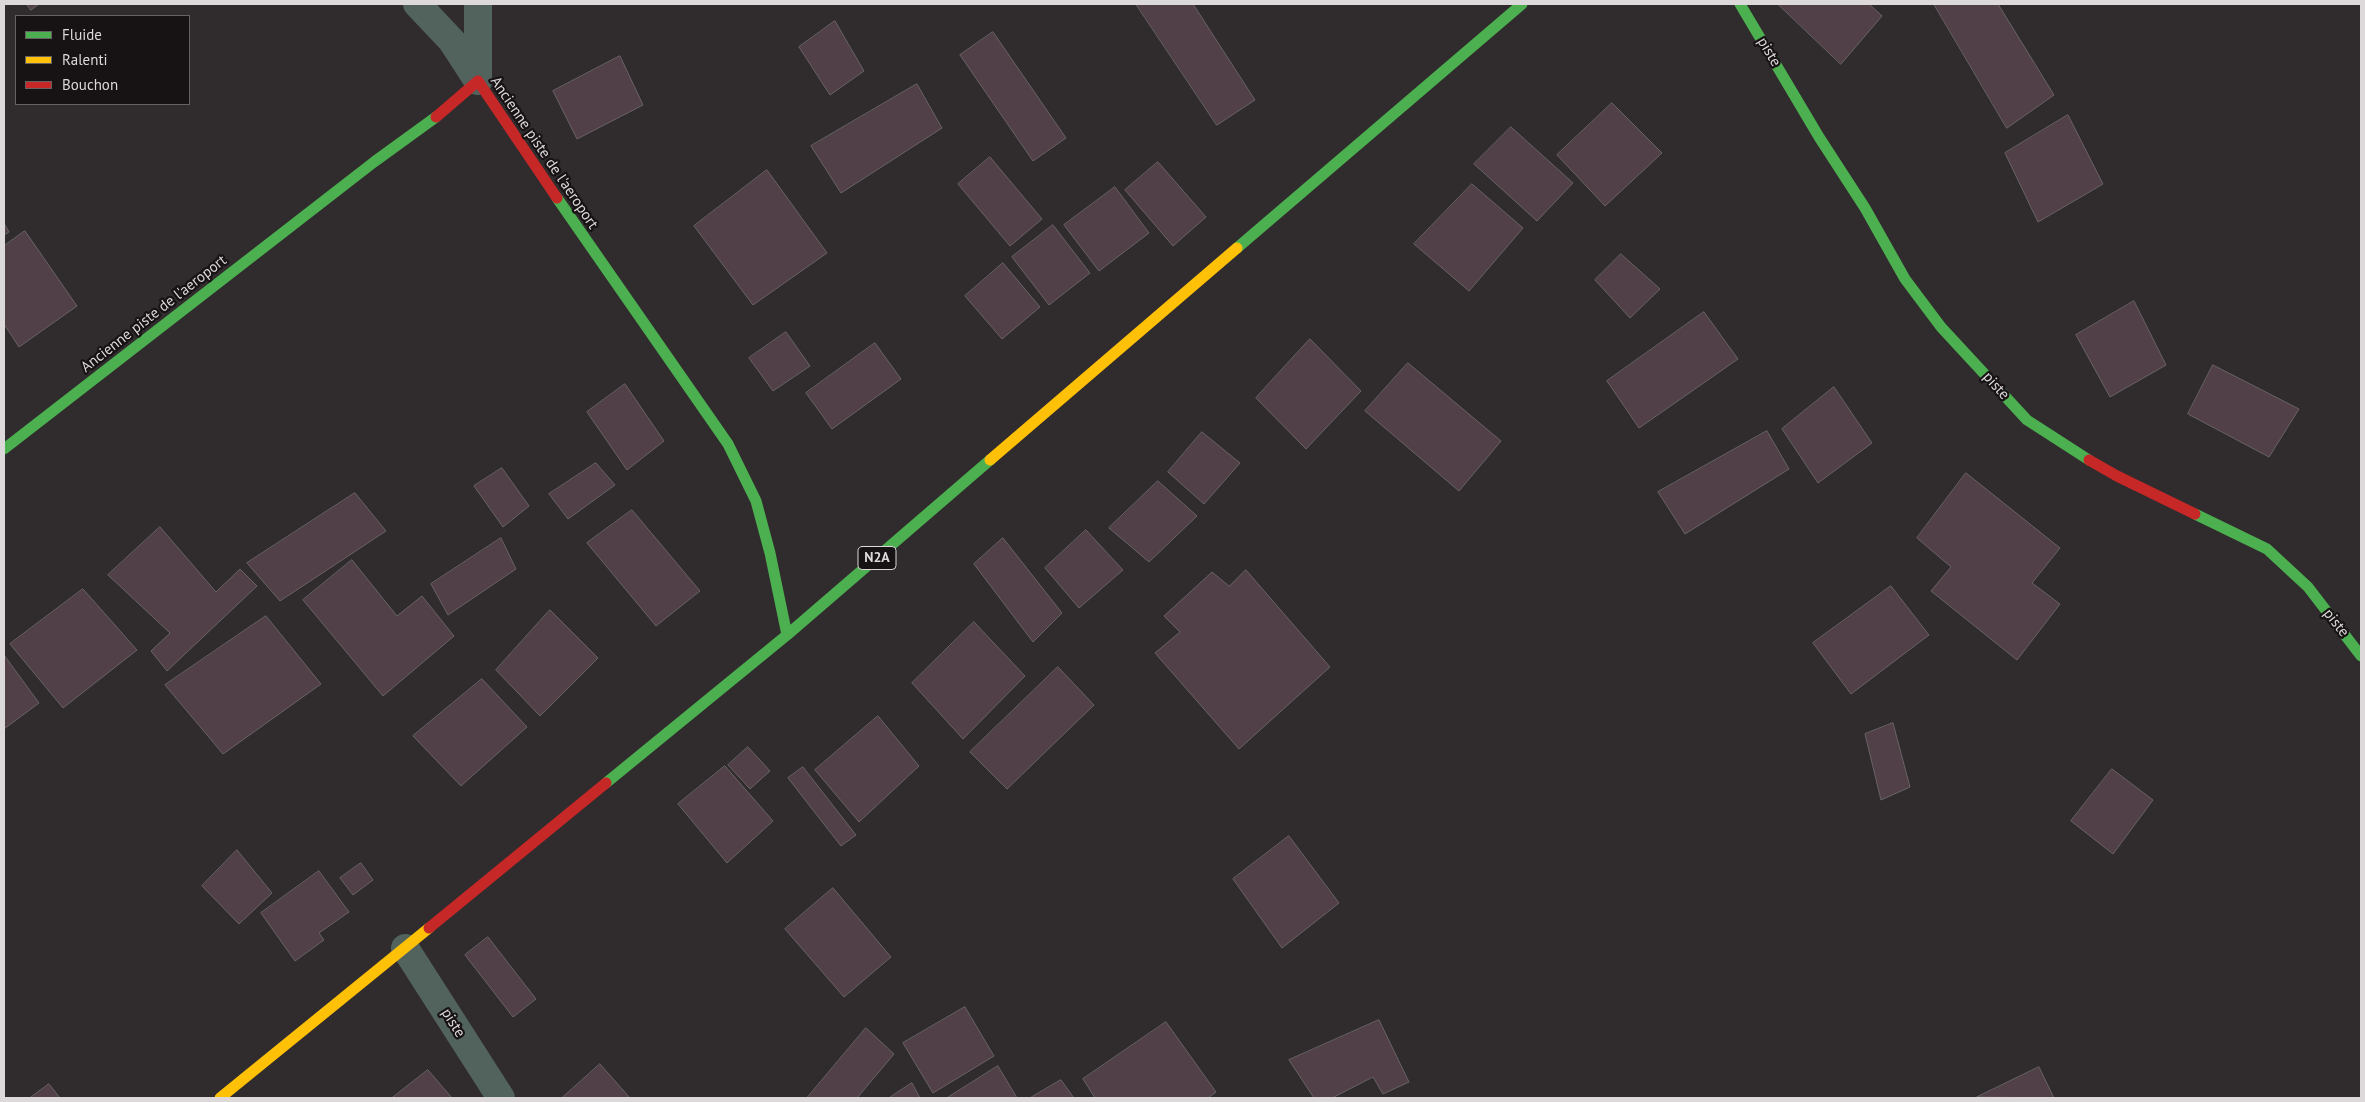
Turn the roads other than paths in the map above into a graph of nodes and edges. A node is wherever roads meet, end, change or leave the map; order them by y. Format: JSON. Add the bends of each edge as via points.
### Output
{"nodes":[{"id":1,"x":417,"y":4,"type":"edge"},
{"id":2,"x":478,"y":4,"type":"edge"},
{"id":3,"x":1522,"y":4,"type":"edge"},
{"id":4,"x":1740,"y":4,"type":"edge"},
{"id":5,"x":478,"y":81,"type":"junction"},
{"id":6,"x":4,"y":450,"type":"edge"},
{"id":7,"x":787,"y":635,"type":"junction"},
{"id":8,"x":2361,"y":656,"type":"edge"},
{"id":9,"x":405,"y":948,"type":"junction"},
{"id":10,"x":220,"y":1098,"type":"edge"},
{"id":11,"x":501,"y":1098,"type":"edge"}],
"edges":[{"from":1,"to":5,"type":"street","via":[[452,41]]},
{"from":2,"to":5,"type":"street"},
{"from":3,"to":7,"type":"main road","number":"N2A"},
{"from":4,"to":8,"type":"main road","name":"piste","via":[[1905,279],[1941,327],[2027,420],[2116,476],[2267,549],[2308,587]]},
{"from":5,"to":6,"type":"main road","name":"Ancienne piste de l'aeroport","via":[[432,120]]},
{"from":5,"to":7,"type":"main road","name":"Ancienne piste de l'aeroport","via":[[728,444],[756,501]]},
{"from":7,"to":9,"type":"main road","number":"N2A"},
{"from":9,"to":10,"type":"main road","number":"N2A"},
{"from":9,"to":11,"type":"street","name":"piste"}]}
